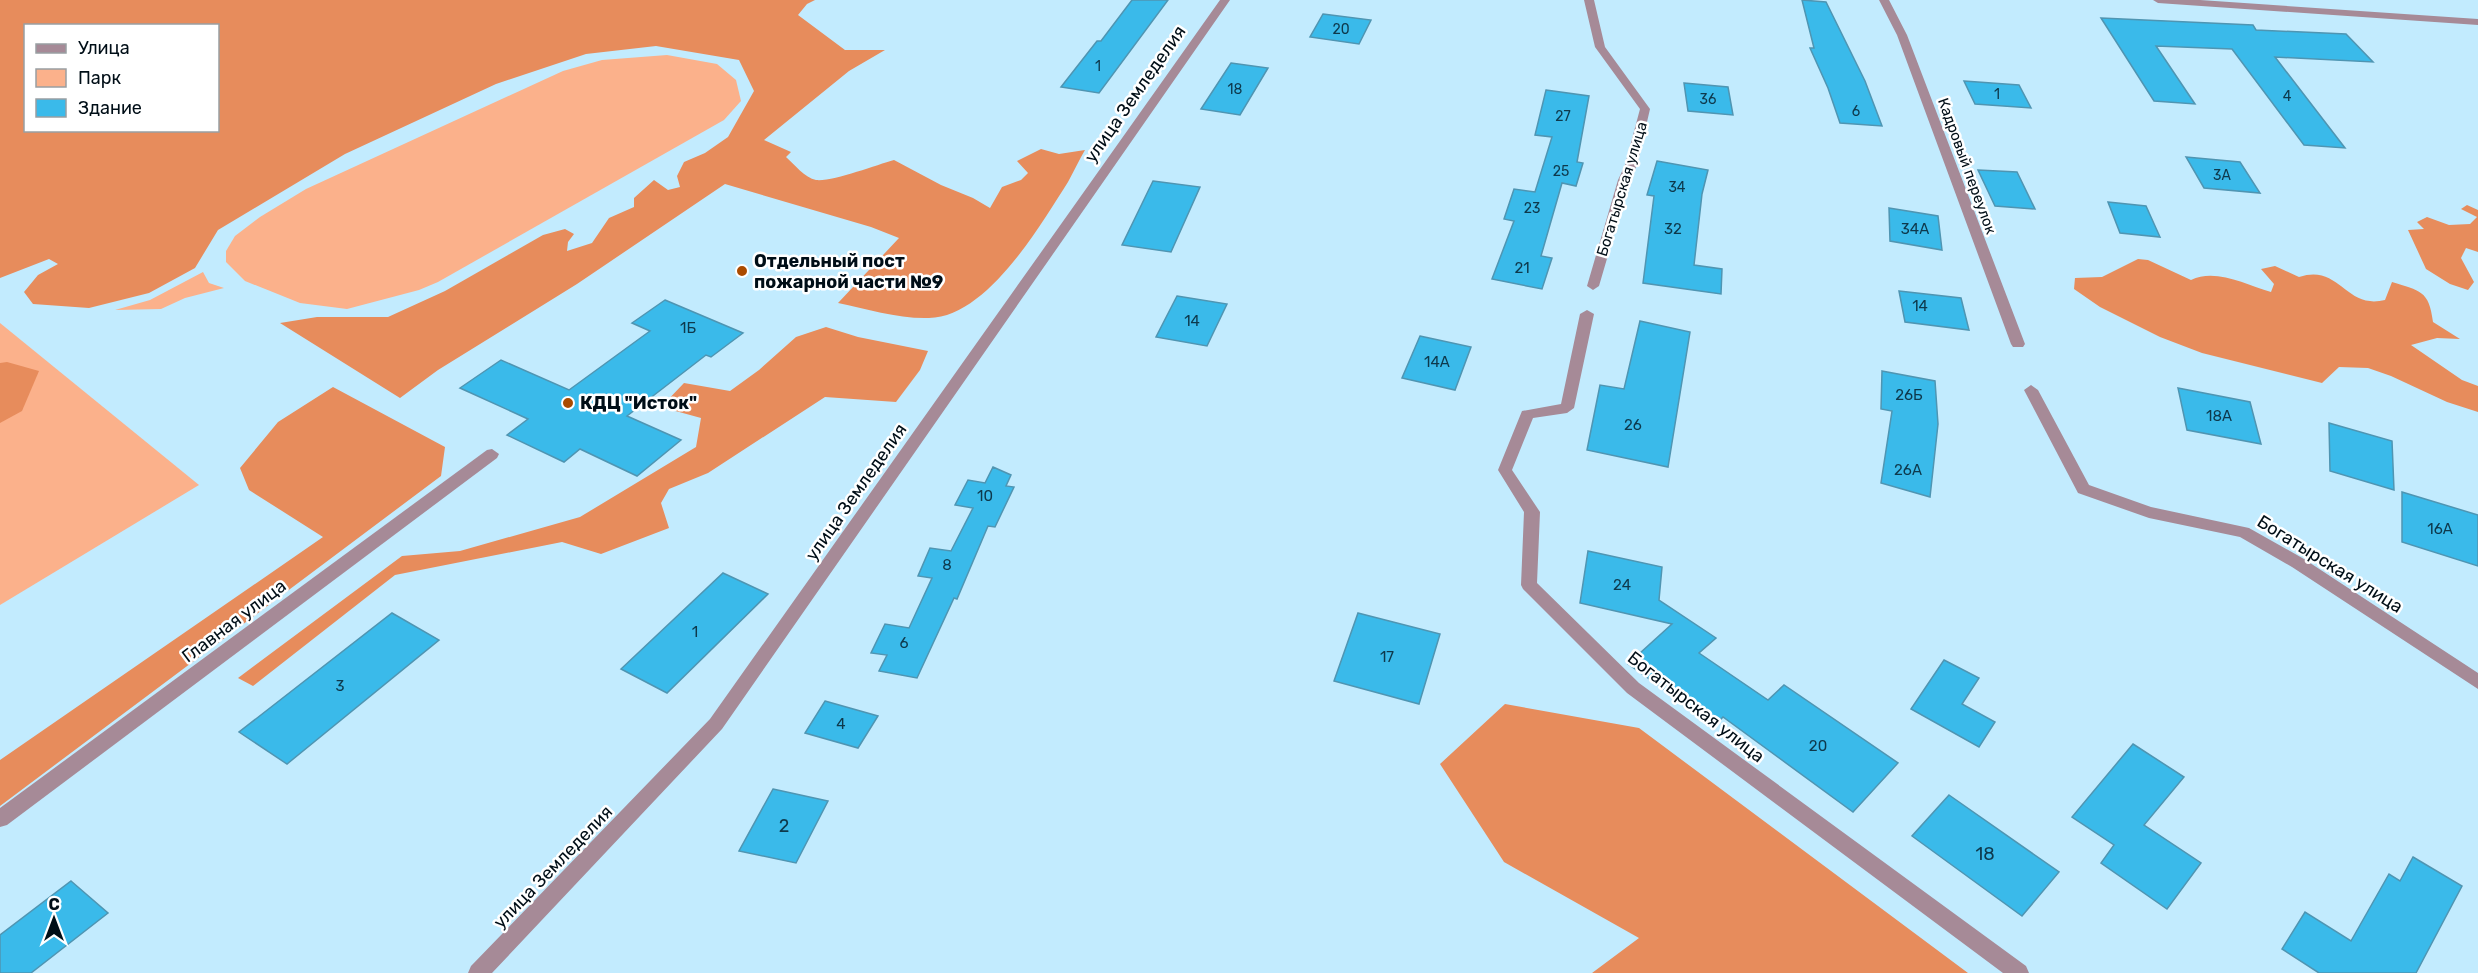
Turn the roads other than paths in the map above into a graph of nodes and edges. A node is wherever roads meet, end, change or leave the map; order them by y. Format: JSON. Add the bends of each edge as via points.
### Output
{"nodes":[{"id":1,"x":1225,"y":0,"type":"edge"},
{"id":2,"x":1588,"y":0,"type":"edge"},
{"id":3,"x":1884,"y":0,"type":"edge"},
{"id":4,"x":2158,"y":0,"type":"edge"},
{"id":5,"x":2478,"y":22,"type":"edge"},
{"id":6,"x":1593,"y":286,"type":"dead end"},
{"id":7,"x":1587,"y":315,"type":"dead end"},
{"id":8,"x":2018,"y":344,"type":"dead end"},
{"id":9,"x":2031,"y":390,"type":"dead end"},
{"id":10,"x":492,"y":454,"type":"dead end"},
{"id":11,"x":2478,"y":682,"type":"edge"},
{"id":12,"x":0,"y":819,"type":"edge"},
{"id":13,"x":478,"y":973,"type":"edge"},
{"id":14,"x":2019,"y":973,"type":"edge"}],
"edges":[{"from":1,"to":13,"type":"street","name":"улица Земледелия","via":[[716,724]]},
{"from":2,"to":6,"type":"street","name":"Богатырская улица","via":[[1600,47],[1645,109]]},
{"from":3,"to":8,"type":"street","name":"Кадровый переулок","via":[[1902,35]]},
{"from":4,"to":5,"type":"street"},
{"from":7,"to":14,"type":"street","name":"Богатырская улица","via":[[1567,408],[1527,414],[1505,470],[1533,512],[1529,585],[1633,688]]},
{"from":9,"to":11,"type":"street","name":"Богатырская улица","via":[[2083,489],[2149,512],[2244,532],[2298,563]]},
{"from":10,"to":12,"type":"street","name":"Главная улица"}]}
